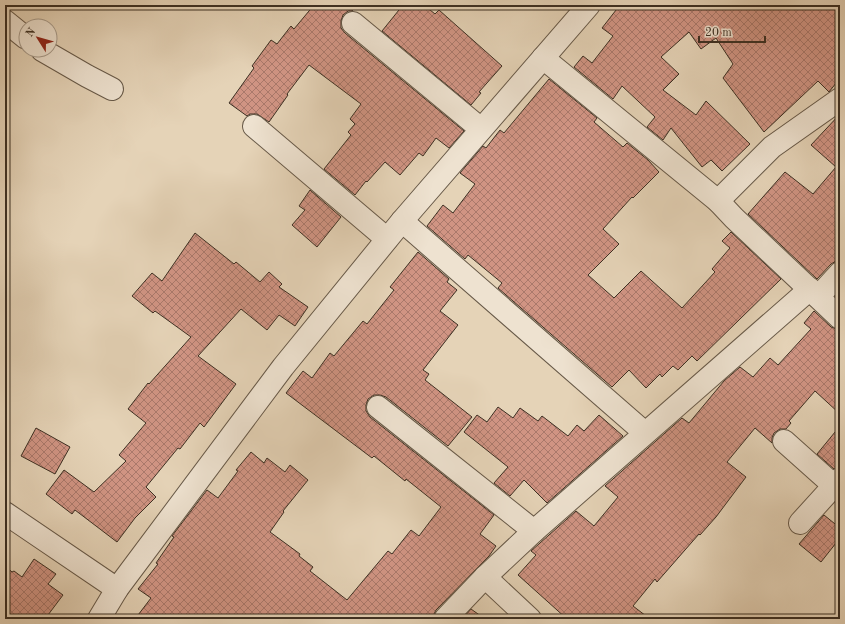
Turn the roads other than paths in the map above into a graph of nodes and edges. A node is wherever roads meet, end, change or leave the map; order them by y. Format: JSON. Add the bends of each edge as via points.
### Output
{"nodes":[{"id":1,"x":589,"y":5,"type":"edge"},
{"id":2,"x":5,"y":21,"type":"edge"},
{"id":3,"x":353,"y":22,"type":"dead end"},
{"id":4,"x":18,"y":32,"type":"edge"},
{"id":5,"x":56,"y":58,"type":"edge"},
{"id":6,"x":543,"y":58,"type":"junction"},
{"id":7,"x":112,"y":89,"type":"dead end"},
{"id":8,"x":839,"y":102,"type":"edge"},
{"id":9,"x":254,"y":126,"type":"dead end"},
{"id":10,"x":481,"y":129,"type":"junction"},
{"id":11,"x":718,"y":201,"type":"junction"},
{"id":12,"x":402,"y":221,"type":"junction"},
{"id":13,"x":387,"y":239,"type":"junction"},
{"id":14,"x":840,"y":273,"type":"edge"},
{"id":15,"x":814,"y":293,"type":"junction"},
{"id":16,"x":840,"y":318,"type":"edge"},
{"id":17,"x":378,"y":407,"type":"dead end"},
{"id":18,"x":645,"y":433,"type":"junction"},
{"id":19,"x":784,"y":441,"type":"dead end"},
{"id":20,"x":838,"y":485,"type":"edge"},
{"id":21,"x":5,"y":513,"type":"edge"},
{"id":22,"x":800,"y":523,"type":"dead end"},
{"id":23,"x":534,"y":530,"type":"junction"},
{"id":24,"x":485,"y":577,"type":"junction"},
{"id":25,"x":117,"y":589,"type":"junction"},
{"id":26,"x":99,"y":619,"type":"edge"},
{"id":27,"x":445,"y":619,"type":"edge"},
{"id":28,"x":530,"y":619,"type":"edge"}],
"edges":[{"from":1,"to":6,"type":"street"},
{"from":2,"to":4,"type":"street"},
{"from":3,"to":10,"type":"street"},
{"from":5,"to":7,"type":"street"},
{"from":6,"to":10,"type":"street"},
{"from":6,"to":11,"type":"street"},
{"from":8,"to":11,"type":"street","via":[[772,147]]},
{"from":9,"to":13,"type":"street"},
{"from":10,"to":12,"type":"street"},
{"from":11,"to":15,"type":"street"},
{"from":12,"to":13,"type":"street"},
{"from":12,"to":18,"type":"street"},
{"from":13,"to":25,"type":"street","via":[[283,367]]},
{"from":14,"to":15,"type":"street"},
{"from":15,"to":16,"type":"street"},
{"from":15,"to":18,"type":"street"},
{"from":17,"to":23,"type":"street"},
{"from":18,"to":23,"type":"street"},
{"from":19,"to":20,"type":"street"},
{"from":20,"to":22,"type":"street"},
{"from":21,"to":25,"type":"street"},
{"from":23,"to":24,"type":"street"},
{"from":24,"to":27,"type":"street"},
{"from":24,"to":28,"type":"street"},
{"from":25,"to":26,"type":"street"}]}
